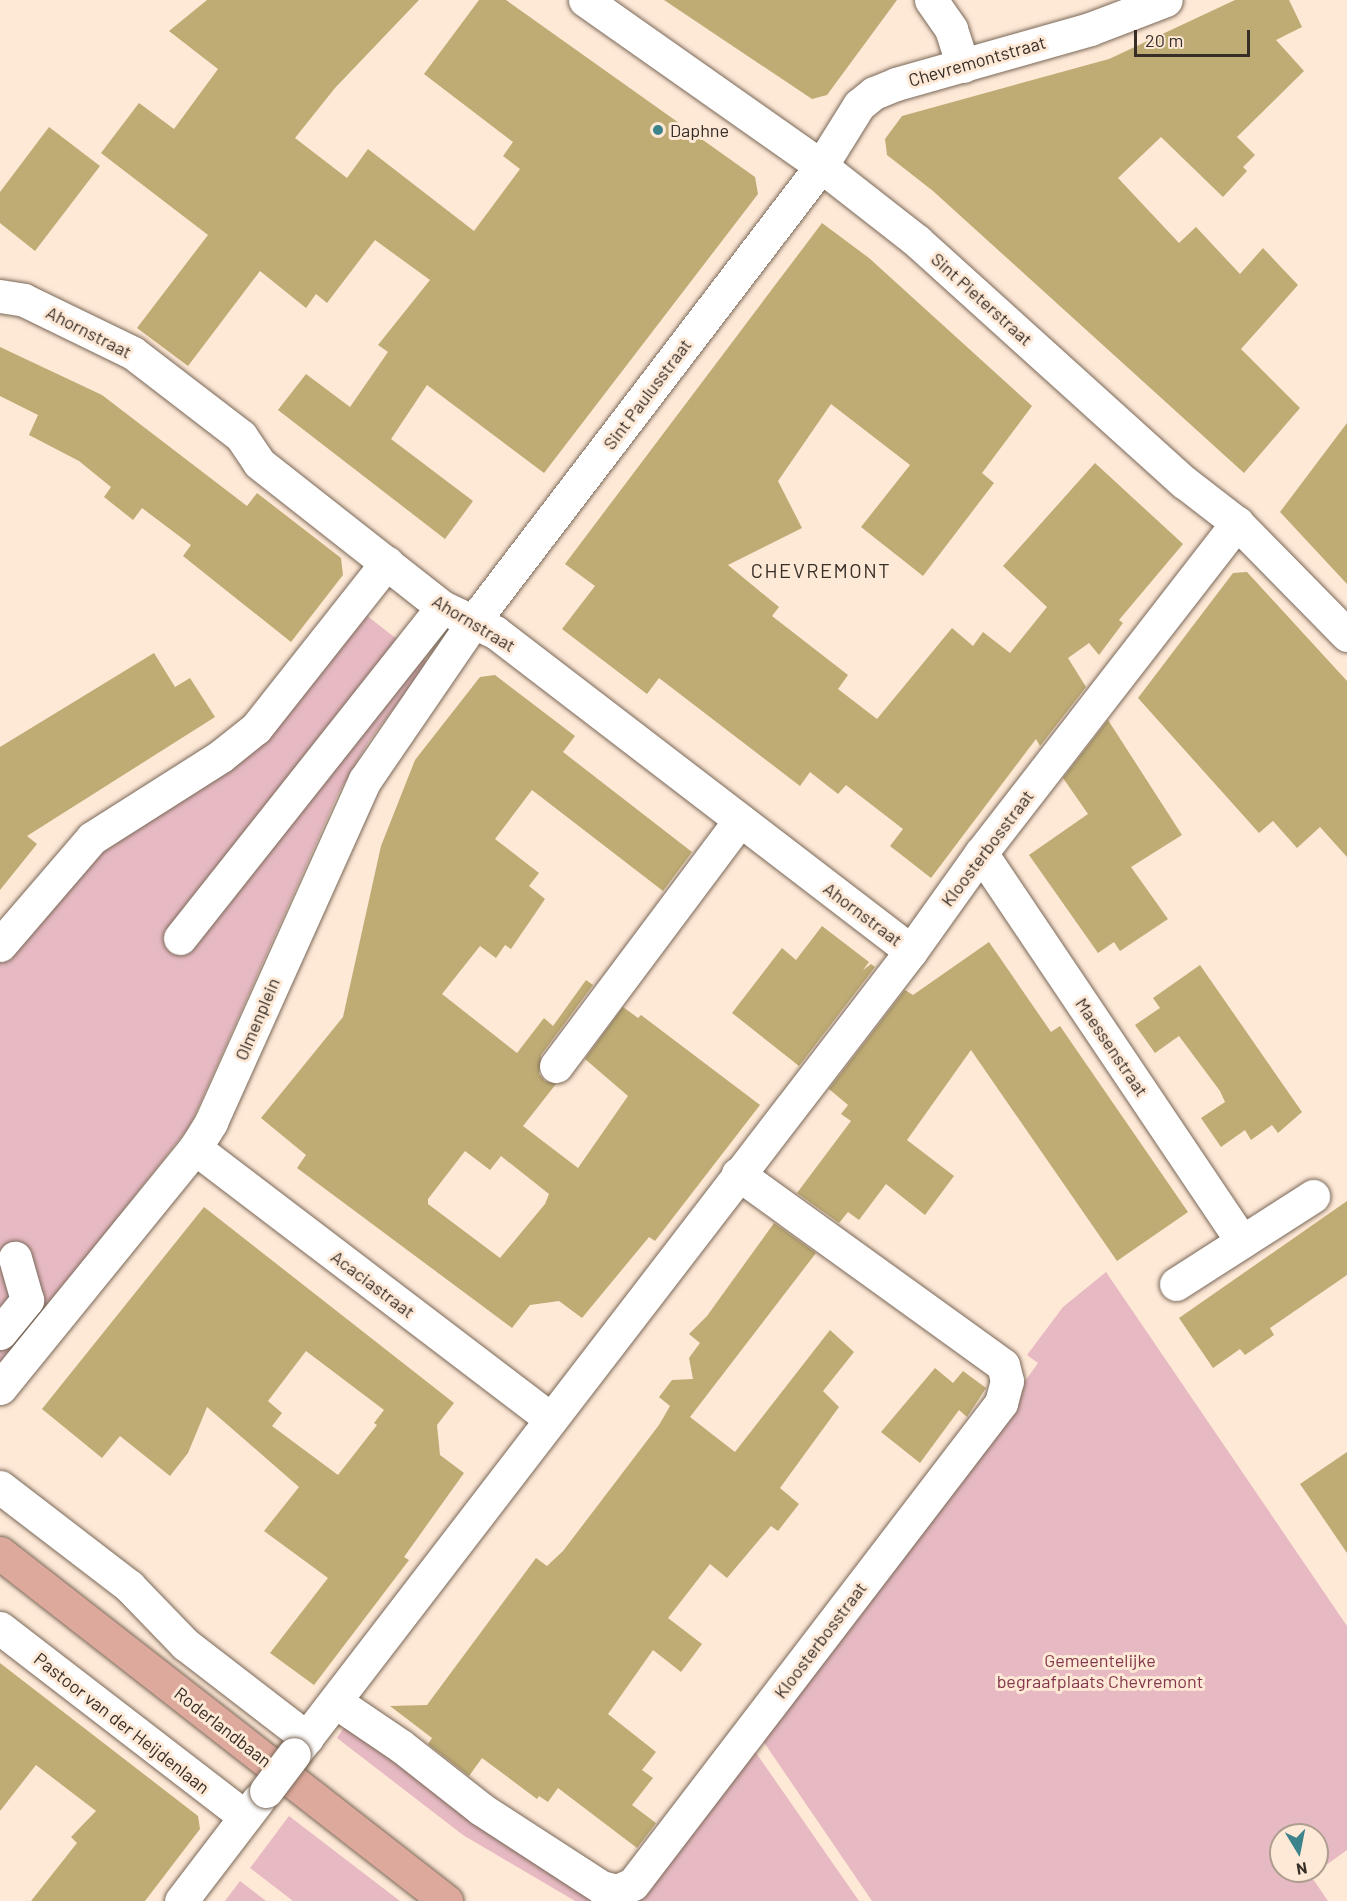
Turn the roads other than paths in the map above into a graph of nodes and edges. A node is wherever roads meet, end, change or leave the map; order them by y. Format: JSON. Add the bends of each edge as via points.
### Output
{"nodes":[{"id":1,"x":585,"y":0,"type":"edge"},
{"id":2,"x":931,"y":0,"type":"edge"},
{"id":3,"x":1166,"y":0,"type":"edge"},
{"id":4,"x":963,"y":66,"type":"junction"},
{"id":5,"x":821,"y":166,"type":"junction"},
{"id":6,"x":0,"y":296,"type":"edge"},
{"id":7,"x":1237,"y":523,"type":"junction"},
{"id":8,"x":387,"y":562,"type":"junction"},
{"id":9,"x":442,"y":607,"type":"junction"},
{"id":10,"x":473,"y":622,"type":"junction"},
{"id":11,"x":1347,"y":635,"type":"edge"},
{"id":12,"x":740,"y":820,"type":"junction"},
{"id":13,"x":981,"y":853,"type":"junction"},
{"id":14,"x":180,"y":938,"type":"dead end"},
{"id":15,"x":0,"y":945,"type":"edge"},
{"id":16,"x":911,"y":951,"type":"junction"},
{"id":17,"x":556,"y":1066,"type":"dead end"},
{"id":18,"x":195,"y":1148,"type":"junction"},
{"id":19,"x":738,"y":1174,"type":"junction"},
{"id":20,"x":1313,"y":1196,"type":"dead end"},
{"id":21,"x":1242,"y":1241,"type":"junction"},
{"id":22,"x":15,"y":1258,"type":"dead end"},
{"id":23,"x":1176,"y":1284,"type":"dead end"},
{"id":24,"x":0,"y":1333,"type":"edge"},
{"id":25,"x":0,"y":1388,"type":"edge"},
{"id":26,"x":551,"y":1419,"type":"junction"},
{"id":27,"x":0,"y":1487,"type":"edge"},
{"id":28,"x":0,"y":1553,"type":"edge"},
{"id":29,"x":0,"y":1628,"type":"edge"},
{"id":30,"x":336,"y":1702,"type":"junction"},
{"id":31,"x":301,"y":1746,"type":"junction"},
{"id":32,"x":245,"y":1817,"type":"junction"},
{"id":33,"x":181,"y":1901,"type":"edge"},
{"id":34,"x":446,"y":1901,"type":"edge"}],
"edges":[{"from":1,"to":5,"type":"street","name":"Sint Pieterstraat"},
{"from":2,"to":4,"type":"street","via":[[951,29]]},
{"from":3,"to":4,"type":"street","name":"Chevremontstraat","via":[[1120,19]]},
{"from":4,"to":5,"type":"street","name":"Chevremontstraat","via":[[874,93],[859,105]]},
{"from":5,"to":7,"type":"street","name":"Sint Pieterstraat","via":[[917,240],[1184,482]]},
{"from":5,"to":10,"type":"street","name":"Sint Paulusstraat"},
{"from":6,"to":8,"type":"street","name":"Ahornstraat","via":[[24,300],[134,353],[241,436],[259,463]]},
{"from":7,"to":11,"type":"street","name":"Sint Pieterstraat"},
{"from":7,"to":13,"type":"street","name":"Kloosterbosstraat"},
{"from":8,"to":9,"type":"street","name":"Ahornstraat"},
{"from":8,"to":15,"type":"street","via":[[256,728],[221,756],[92,838]]},
{"from":9,"to":10,"type":"street","name":"Ahornstraat"},
{"from":9,"to":14,"type":"street"},
{"from":10,"to":12,"type":"street","name":"Ahornstraat","via":[[495,632]]},
{"from":10,"to":18,"type":"street","name":"Olmenplein","via":[[365,780],[216,1113]]},
{"from":12,"to":16,"type":"street","name":"Ahornstraat"},
{"from":12,"to":17,"type":"street"},
{"from":13,"to":16,"type":"street","name":"Kloosterbosstraat"},
{"from":13,"to":21,"type":"street","name":"Maessenstraat"},
{"from":16,"to":19,"type":"street","name":"Kloosterbosstraat"},
{"from":18,"to":25,"type":"street","name":"Olmenplein"},
{"from":18,"to":26,"type":"street","name":"Acaciastraat"},
{"from":19,"to":26,"type":"street","name":"Kloosterbosstraat"},
{"from":19,"to":30,"type":"street","name":"Kloosterbosstraat","via":[[1003,1365],[1007,1381],[993,1413],[633,1884],[617,1891],[601,1887],[480,1809],[401,1746]]},
{"from":20,"to":21,"type":"street"},
{"from":21,"to":23,"type":"street"},
{"from":22,"to":24,"type":"street","via":[[27,1300]]},
{"from":26,"to":30,"type":"street","name":"Kloosterbosstraat"},
{"from":27,"to":31,"type":"street","via":[[129,1586],[185,1644]]},
{"from":28,"to":34,"type":"main road","name":"Roderlandbaan"},
{"from":29,"to":32,"type":"street","name":"Pastoor van der Heijdenlaan"},
{"from":30,"to":31,"type":"street","name":"Kloosterbosstraat"},
{"from":31,"to":32,"type":"street","name":"Kloosterbosstraat","bridge":true},
{"from":32,"to":33,"type":"street","name":"Kloosterbosstraat"}]}
